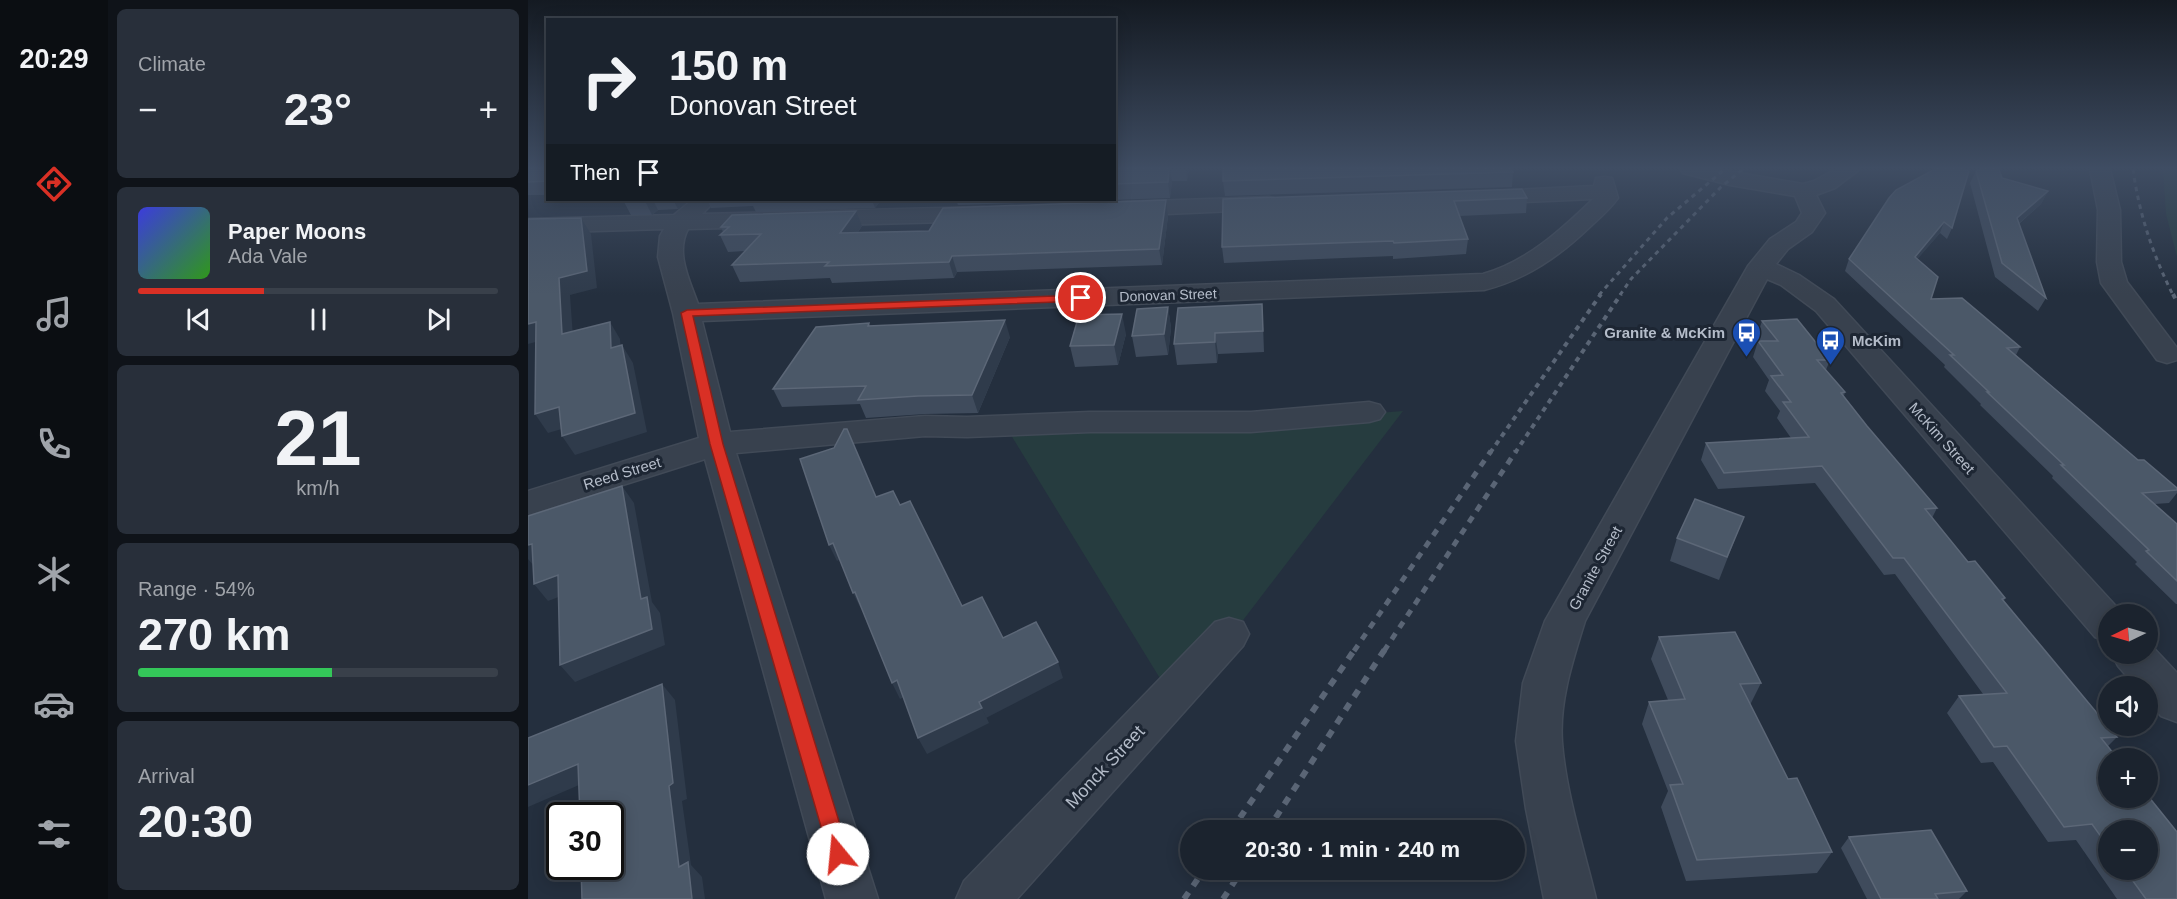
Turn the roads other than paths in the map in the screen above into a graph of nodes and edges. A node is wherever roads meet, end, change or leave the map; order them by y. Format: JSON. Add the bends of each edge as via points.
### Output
{"nodes":[{"id":1,"x":692,"y":211,"type":"edge"},
{"id":2,"x":1594,"y":211,"type":"edge"},
{"id":3,"x":1755,"y":211,"type":"edge"},
{"id":4,"x":1787,"y":211,"type":"edge"},
{"id":5,"x":1813,"y":211,"type":"edge"},
{"id":6,"x":2109,"y":211,"type":"edge"},
{"id":7,"x":1007,"y":213,"type":"edge"},
{"id":8,"x":1775,"y":225,"type":"junction"},
{"id":9,"x":528,"y":226,"type":"edge"},
{"id":10,"x":687,"y":313,"type":"junction"},
{"id":11,"x":2167,"y":354,"type":"dead end"},
{"id":12,"x":1369,"y":412,"type":"dead end"},
{"id":13,"x":717,"y":444,"type":"junction"},
{"id":14,"x":528,"y":503,"type":"edge"},
{"id":15,"x":2098,"y":614,"type":"edge"},
{"id":16,"x":1228,"y":634,"type":"dead end"},
{"id":17,"x":2142,"y":664,"type":"edge"},
{"id":18,"x":2177,"y":703,"type":"edge"},
{"id":19,"x":852,"y":899,"type":"edge"},
{"id":20,"x":982,"y":899,"type":"edge"},
{"id":21,"x":1570,"y":899,"type":"edge"}],
"edges":[{"from":1,"to":7,"type":"street"},
{"from":1,"to":9,"type":"street"},
{"from":1,"to":10,"type":"street","via":[[672,236],[670,256]]},
{"from":2,"to":10,"type":"street","name":"Donovan Street","via":[[1527,266],[1504,278],[1484,282]]},
{"from":3,"to":8,"type":"street"},
{"from":4,"to":8,"type":"street"},
{"from":5,"to":8,"type":"street","via":[[1804,227]]},
{"from":6,"to":11,"type":"street","via":[[2109,262],[2114,283]]},
{"from":8,"to":15,"type":"street","name":"McKim Street","via":[[1790,280],[1825,306]]},
{"from":8,"to":21,"type":"street","name":"Granite Street","via":[[1565,621],[1545,682],[1539,741]]},
{"from":10,"to":13,"type":"street"},
{"from":12,"to":13,"type":"street","name":"Reed Street","via":[[1251,422],[925,426]]},
{"from":13,"to":14,"type":"street","name":"Reed Street"},
{"from":13,"to":19,"type":"street"},
{"from":16,"to":20,"type":"street","name":"Monck Street"},
{"from":17,"to":18,"type":"street"}]}
